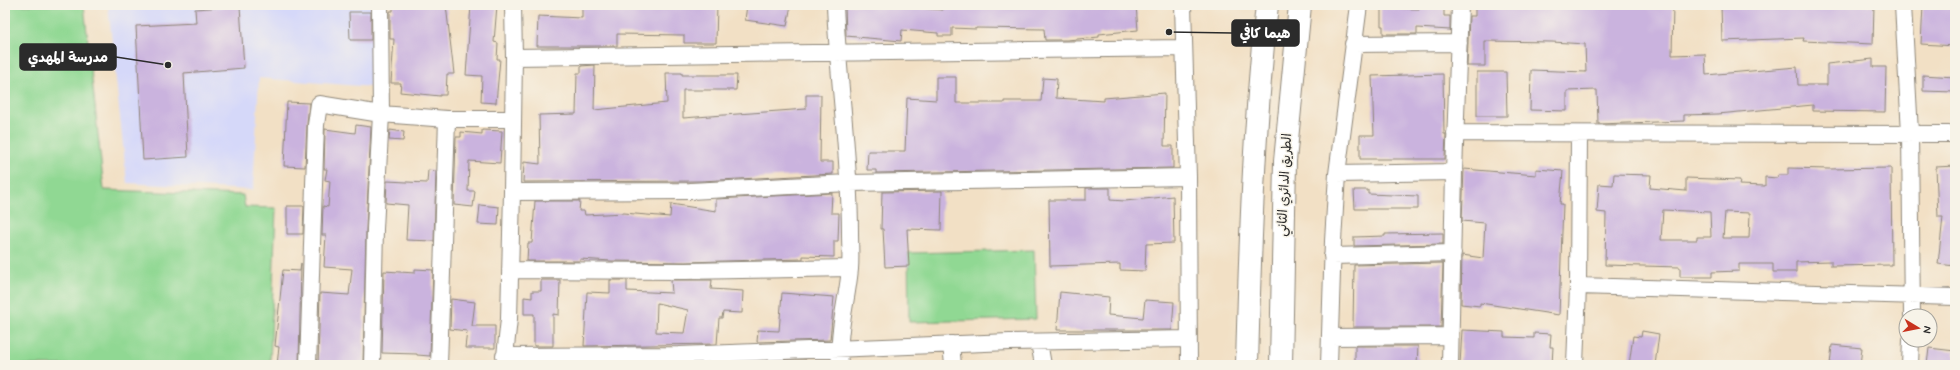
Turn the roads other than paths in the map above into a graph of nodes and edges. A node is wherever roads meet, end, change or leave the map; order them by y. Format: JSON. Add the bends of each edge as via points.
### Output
{"nodes":[{"id":1,"x":380,"y":5,"type":"edge"},
{"id":2,"x":512,"y":5,"type":"edge"},
{"id":3,"x":835,"y":5,"type":"edge"},
{"id":4,"x":1183,"y":5,"type":"edge"},
{"id":5,"x":1267,"y":5,"type":"edge"},
{"id":6,"x":1300,"y":5,"type":"edge"},
{"id":7,"x":1359,"y":5,"type":"edge"},
{"id":8,"x":1460,"y":5,"type":"edge"},
{"id":9,"x":1903,"y":5,"type":"edge"},
{"id":10,"x":1459,"y":43,"type":"junction"},
{"id":11,"x":1353,"y":44,"type":"junction"},
{"id":12,"x":1184,"y":48,"type":"junction"},
{"id":13,"x":837,"y":53,"type":"junction"},
{"id":14,"x":514,"y":57,"type":"junction"},
{"id":15,"x":381,"y":114,"type":"junction"},
{"id":16,"x":447,"y":119,"type":"junction"},
{"id":17,"x":512,"y":119,"type":"junction"},
{"id":18,"x":1455,"y":132,"type":"junction"},
{"id":19,"x":1910,"y":133,"type":"junction"},
{"id":20,"x":1579,"y":134,"type":"junction"},
{"id":21,"x":1955,"y":134,"type":"edge"},
{"id":22,"x":1454,"y":172,"type":"junction"},
{"id":23,"x":1337,"y":174,"type":"junction"},
{"id":24,"x":1188,"y":177,"type":"junction"},
{"id":25,"x":849,"y":183,"type":"junction"},
{"id":26,"x":512,"y":192,"type":"junction"},
{"id":27,"x":1453,"y":253,"type":"junction"},
{"id":28,"x":1332,"y":256,"type":"junction"},
{"id":29,"x":850,"y":268,"type":"junction"},
{"id":30,"x":510,"y":270,"type":"junction"},
{"id":31,"x":1578,"y":286,"type":"junction"},
{"id":32,"x":1912,"y":296,"type":"junction"},
{"id":33,"x":1955,"y":297,"type":"edge"},
{"id":34,"x":1912,"y":308,"type":"edge"},
{"id":35,"x":1450,"y":336,"type":"junction"},
{"id":36,"x":1330,"y":337,"type":"junction"},
{"id":37,"x":1188,"y":339,"type":"junction"},
{"id":38,"x":1039,"y":342,"type":"junction"},
{"id":39,"x":952,"y":344,"type":"junction"},
{"id":40,"x":839,"y":348,"type":"junction"},
{"id":41,"x":1911,"y":348,"type":"edge"},
{"id":42,"x":504,"y":361,"type":"edge"},
{"id":43,"x":308,"y":365,"type":"edge"},
{"id":44,"x":372,"y":365,"type":"edge"},
{"id":45,"x":439,"y":365,"type":"edge"},
{"id":46,"x":840,"y":365,"type":"edge"},
{"id":47,"x":953,"y":365,"type":"edge"},
{"id":48,"x":1042,"y":365,"type":"edge"},
{"id":49,"x":1189,"y":365,"type":"edge"},
{"id":50,"x":1247,"y":365,"type":"edge"},
{"id":51,"x":1281,"y":365,"type":"edge"},
{"id":52,"x":1330,"y":365,"type":"edge"},
{"id":53,"x":1450,"y":365,"type":"edge"},
{"id":54,"x":1575,"y":365,"type":"edge"},
{"id":55,"x":1910,"y":365,"type":"edge"}],
"edges":[{"from":1,"to":15,"type":"street"},
{"from":2,"to":14,"type":"street"},
{"from":3,"to":13,"type":"street"},
{"from":4,"to":12,"type":"street"},
{"from":5,"to":50,"type":"highway","via":[[1249,259]]},
{"from":6,"to":51,"type":"highway","name":"الطريق الدائري الثاني","via":[[1285,161]]},
{"from":7,"to":11,"type":"street"},
{"from":8,"to":10,"type":"street"},
{"from":9,"to":19,"type":"street"},
{"from":10,"to":11,"type":"street"},
{"from":10,"to":18,"type":"street"},
{"from":11,"to":23,"type":"street"},
{"from":12,"to":13,"type":"street"},
{"from":12,"to":24,"type":"street"},
{"from":13,"to":14,"type":"street"},
{"from":13,"to":25,"type":"street"},
{"from":14,"to":17,"type":"street"},
{"from":15,"to":16,"type":"street"},
{"from":15,"to":43,"type":"street","via":[[319,104],[316,125]]},
{"from":15,"to":44,"type":"street"},
{"from":16,"to":17,"type":"street"},
{"from":16,"to":45,"type":"street"},
{"from":17,"to":26,"type":"street"},
{"from":18,"to":20,"type":"street"},
{"from":18,"to":22,"type":"street"},
{"from":19,"to":20,"type":"street"},
{"from":19,"to":21,"type":"street"},
{"from":19,"to":32,"type":"street"},
{"from":20,"to":31,"type":"street"},
{"from":22,"to":23,"type":"street"},
{"from":22,"to":27,"type":"street"},
{"from":23,"to":28,"type":"street"},
{"from":24,"to":25,"type":"street"},
{"from":24,"to":37,"type":"street"},
{"from":25,"to":26,"type":"street","via":[[690,191]]},
{"from":25,"to":29,"type":"street"},
{"from":26,"to":30,"type":"street"},
{"from":27,"to":28,"type":"street"},
{"from":27,"to":35,"type":"street"},
{"from":28,"to":36,"type":"street"},
{"from":29,"to":30,"type":"street","via":[[685,271]]},
{"from":29,"to":40,"type":"street"},
{"from":30,"to":42,"type":"street","via":[[509,319]]},
{"from":31,"to":32,"type":"street"},
{"from":31,"to":54,"type":"street"},
{"from":32,"to":33,"type":"street"},
{"from":32,"to":34,"type":"street"},
{"from":35,"to":36,"type":"street"},
{"from":35,"to":53,"type":"street"},
{"from":36,"to":52,"type":"street"},
{"from":37,"to":38,"type":"street"},
{"from":37,"to":49,"type":"street"},
{"from":38,"to":39,"type":"street"},
{"from":38,"to":48,"type":"street"},
{"from":39,"to":40,"type":"street"},
{"from":39,"to":47,"type":"street"},
{"from":40,"to":42,"type":"street"},
{"from":40,"to":46,"type":"street"},
{"from":41,"to":55,"type":"street"}]}
